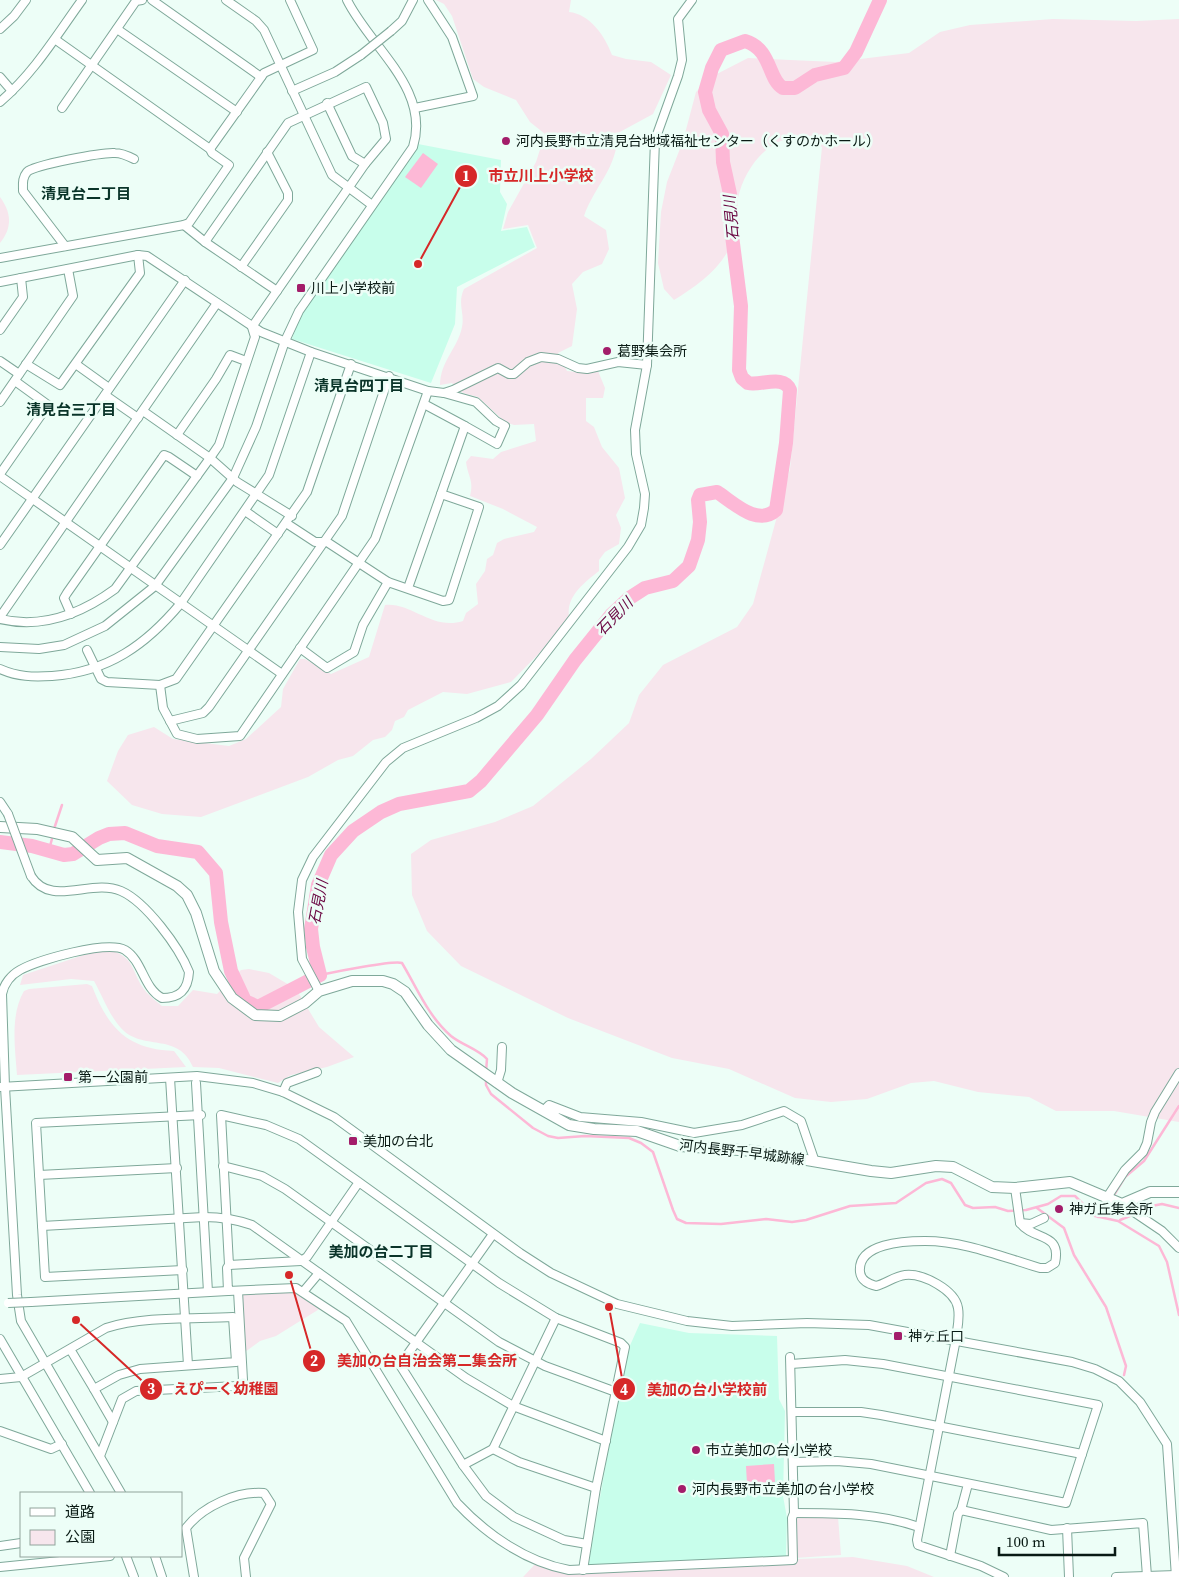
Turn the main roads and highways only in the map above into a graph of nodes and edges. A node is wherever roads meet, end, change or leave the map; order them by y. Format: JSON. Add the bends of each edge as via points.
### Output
{"nodes":[{"id":1,"x":0,"y":827,"type":"edge"},
{"id":2,"x":1179,"y":1192,"type":"edge"}],
"edges":[{"from":1,"to":2,"type":"main road","name":"河内長野千早城跡線","via":[[72,837],[97,860],[127,858],[182,891],[196,913],[214,971],[232,998],[255,1014],[280,1016],[305,1003],[319,991],[352,981],[393,984],[405,992],[451,1050],[539,1110],[569,1125],[637,1131],[680,1146],[754,1151],[891,1173],[936,1166],[953,1167],[992,1188],[1015,1191],[1070,1182],[1122,1204],[1150,1192]]}]}
